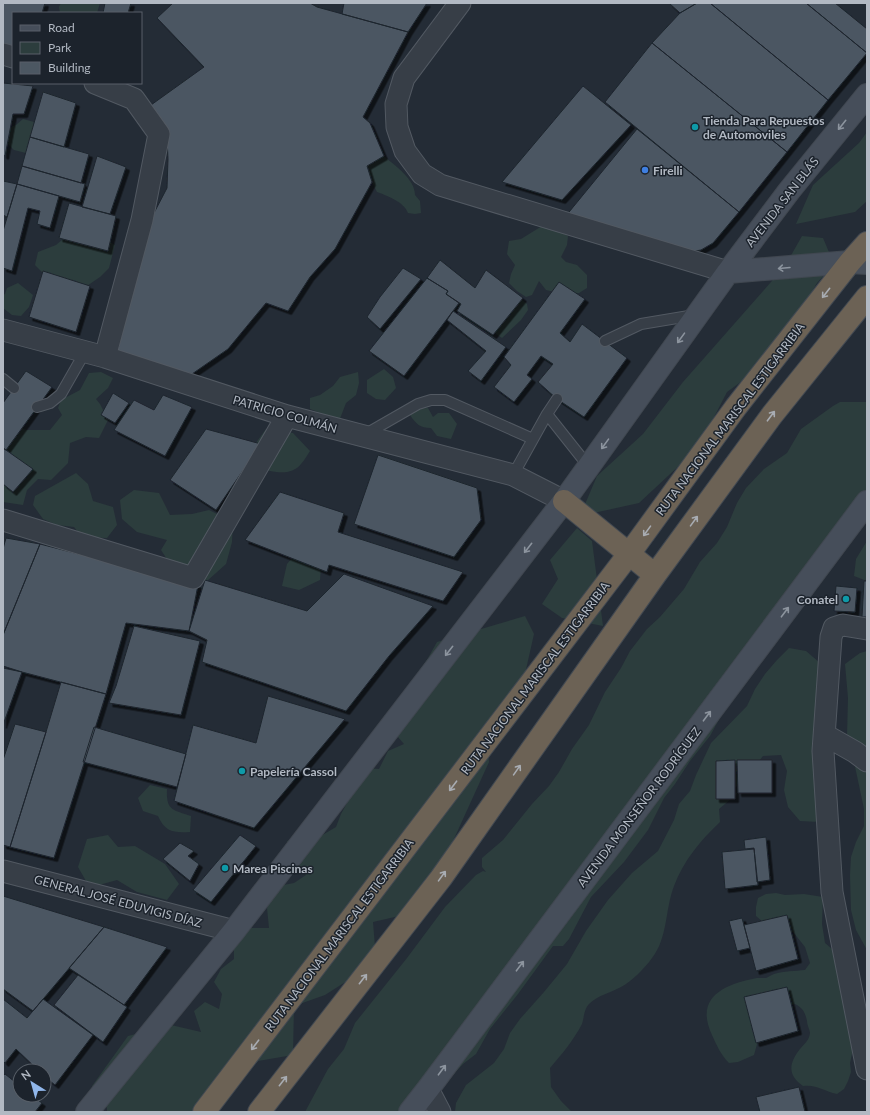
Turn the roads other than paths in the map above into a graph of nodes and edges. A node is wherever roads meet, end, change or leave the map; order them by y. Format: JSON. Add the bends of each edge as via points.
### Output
{"nodes":[{"id":1,"x":460,"y":3,"type":"edge"},
{"id":2,"x":97,"y":84,"type":"edge"},
{"id":3,"x":867,"y":95,"type":"edge"},
{"id":4,"x":867,"y":243,"type":"edge"},
{"id":5,"x":859,"y":262,"type":"edge"},
{"id":6,"x":728,"y":272,"type":"junction"},
{"id":7,"x":867,"y":297,"type":"edge"},
{"id":8,"x":698,"y":314,"type":"junction"},
{"id":9,"x":3,"y":330,"type":"edge"},
{"id":10,"x":605,"y":341,"type":"dead end"},
{"id":11,"x":85,"y":352,"type":"junction"},
{"id":12,"x":105,"y":358,"type":"junction"},
{"id":13,"x":3,"y":380,"type":"edge"},
{"id":14,"x":14,"y":388,"type":"dead end"},
{"id":15,"x":557,"y":399,"type":"dead end"},
{"id":16,"x":37,"y":407,"type":"dead end"},
{"id":17,"x":547,"y":414,"type":"junction"},
{"id":18,"x":287,"y":416,"type":"junction"},
{"id":19,"x":362,"y":436,"type":"junction"},
{"id":20,"x":533,"y":439,"type":"junction"},
{"id":21,"x":589,"y":467,"type":"junction"},
{"id":22,"x":513,"y":475,"type":"junction"},
{"id":23,"x":564,"y":501,"type":"junction"},
{"id":24,"x":867,"y":502,"type":"edge"},
{"id":25,"x":3,"y":520,"type":"edge"},
{"id":26,"x":630,"y":554,"type":"junction"},
{"id":27,"x":655,"y":575,"type":"junction"},
{"id":28,"x":867,"y":629,"type":"edge"},
{"id":29,"x":825,"y":735,"type":"junction"},
{"id":30,"x":867,"y":760,"type":"edge"},
{"id":31,"x":3,"y":870,"type":"edge"},
{"id":32,"x":234,"y":931,"type":"junction"},
{"id":33,"x":867,"y":1069,"type":"edge"},
{"id":34,"x":428,"y":1089,"type":"junction"},
{"id":35,"x":87,"y":1112,"type":"edge"},
{"id":36,"x":204,"y":1112,"type":"edge"},
{"id":37,"x":259,"y":1112,"type":"edge"},
{"id":38,"x":410,"y":1112,"type":"edge"},
{"id":39,"x":440,"y":1112,"type":"edge"}],
"edges":[{"from":1,"to":6,"type":"street","via":[[404,78],[396,104],[397,127],[405,151],[422,174],[440,185]]},
{"from":2,"to":12,"type":"street","via":[[134,99],[159,134],[142,220]]},
{"from":3,"to":6,"type":"street","name":"AVENIDA SAN BLÁS","one_way":true,"via":[[789,191]]},
{"from":4,"to":5,"type":"highway","name":"RUTA NACIONAL MARISCAL ESTIGARRIBIA"},
{"from":5,"to":6,"type":"street","one_way":true},
{"from":5,"to":26,"type":"highway","name":"RUTA NACIONAL MARISCAL ESTIGARRIBIA","one_way":true,"via":[[736,407]]},
{"from":6,"to":8,"type":"street","name":"AVENIDA SAN BLÁS"},
{"from":27,"to":7,"type":"highway","one_way":true,"via":[[772,414]]},
{"from":8,"to":10,"type":"lane","via":[[641,324]]},
{"from":8,"to":21,"type":"street","name":"AVENIDA SAN BLÁS","one_way":true},
{"from":9,"to":11,"type":"street","name":"PATRICIO COLMÁN"},
{"from":11,"to":12,"type":"street","name":"PATRICIO COLMÁN"},
{"from":11,"to":16,"type":"lane","via":[[61,394],[50,403]]},
{"from":12,"to":18,"type":"street","name":"PATRICIO COLMÁN"},
{"from":13,"to":14,"type":"lane"},
{"from":15,"to":17,"type":"lane"},
{"from":17,"to":20,"type":"lane"},
{"from":17,"to":21,"type":"lane"},
{"from":18,"to":19,"type":"street","name":"PATRICIO COLMÁN"},
{"from":18,"to":25,"type":"street","via":[[193,578]]},
{"from":19,"to":20,"type":"lane","via":[[418,404],[431,400],[445,400]]},
{"from":19,"to":22,"type":"street","name":"PATRICIO COLMÁN"},
{"from":20,"to":22,"type":"lane"},
{"from":21,"to":23,"type":"street","name":"AVENIDA SAN BLÁS"},
{"from":22,"to":23,"type":"street","name":"PATRICIO COLMÁN"},
{"from":23,"to":26,"type":"highway"},
{"from":23,"to":32,"type":"street","name":"AVENIDA SAN BLÁS","one_way":true},
{"from":34,"to":24,"type":"street","name":"AVENIDA MONSEÑOR RODRÍGUEZ","one_way":true},
{"from":26,"to":27,"type":"highway"},
{"from":26,"to":36,"type":"highway","name":"RUTA NACIONAL MARISCAL ESTIGARRIBIA","one_way":true},
{"from":37,"to":27,"type":"highway","one_way":true,"via":[[441,878]]},
{"from":28,"to":29,"type":"street","via":[[843,625],[834,628],[831,637]]},
{"from":29,"to":30,"type":"street"},
{"from":29,"to":33,"type":"street","via":[[823,751],[832,892]]},
{"from":31,"to":32,"type":"street","name":"GENERAL JOSÉ EDUVIGIS DÍAZ"},
{"from":32,"to":35,"type":"street","name":"AVENIDA SAN BLÁS"},
{"from":34,"to":38,"type":"street","name":"AVENIDA MONSEÑOR RODRÍGUEZ"},
{"from":34,"to":39,"type":"street"}]}
